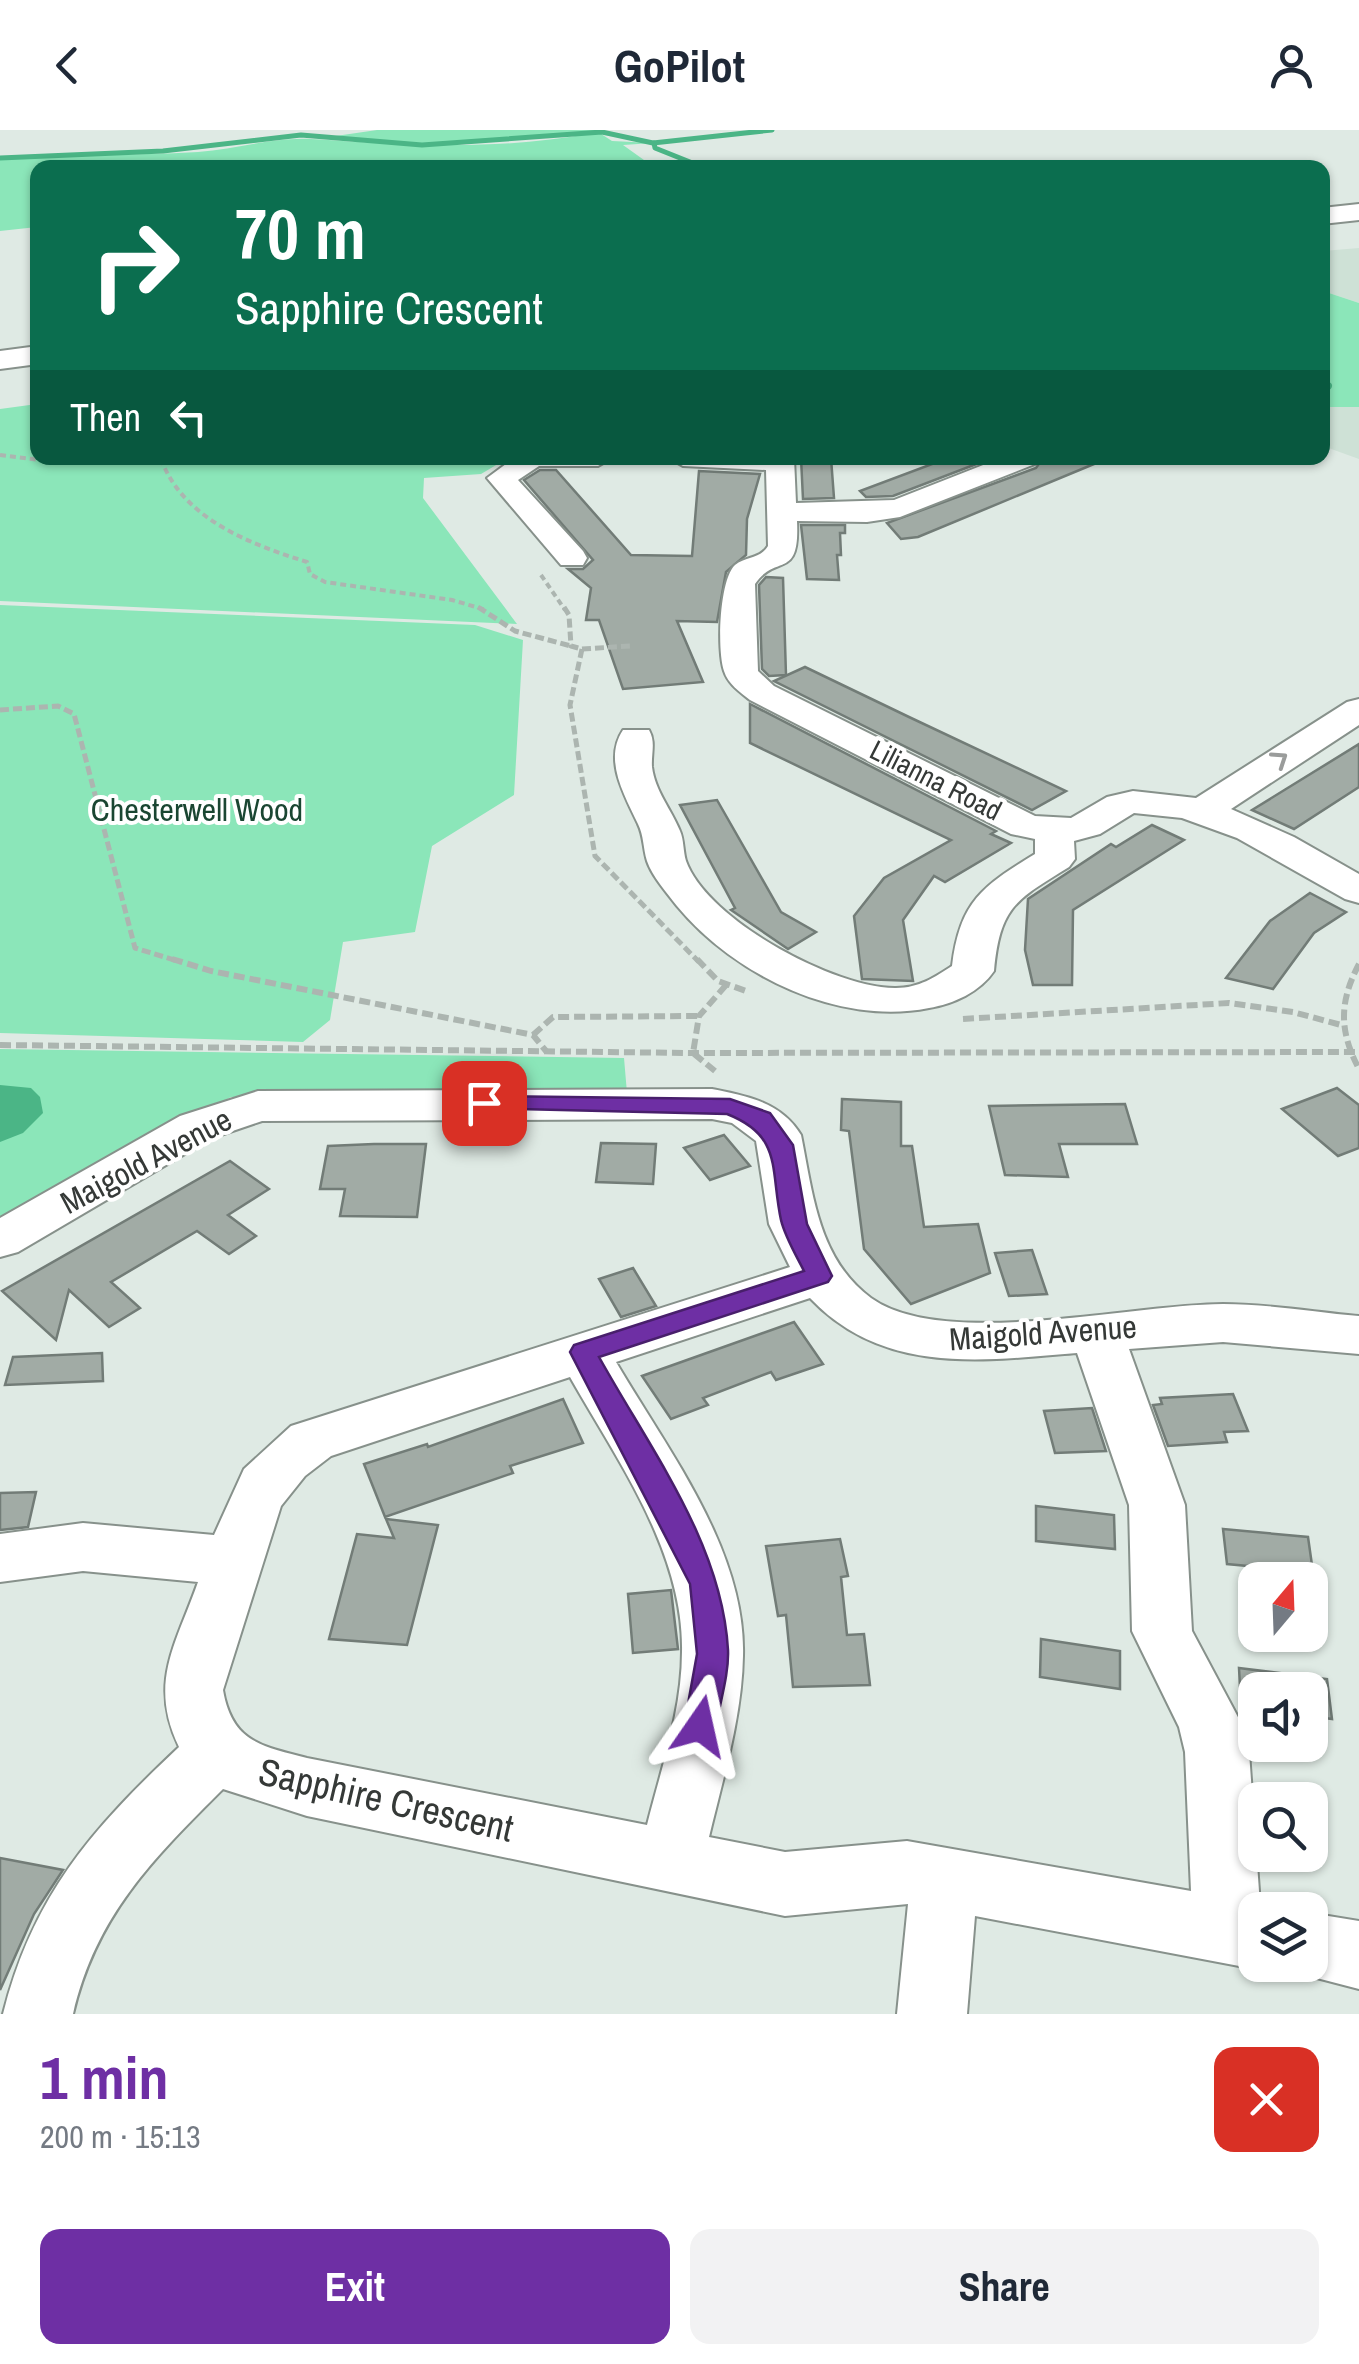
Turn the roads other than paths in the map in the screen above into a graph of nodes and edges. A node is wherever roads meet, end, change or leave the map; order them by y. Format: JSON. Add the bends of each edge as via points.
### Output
{"nodes":[{"id":1,"x":1359,"y":204,"type":"edge"},
{"id":2,"x":1330,"y":206,"type":"edge"},
{"id":3,"x":1359,"y":212,"type":"edge"},
{"id":4,"x":1330,"y":215,"type":"edge"},
{"id":5,"x":30,"y":355,"type":"edge"},
{"id":6,"x":0,"y":360,"type":"edge"},
{"id":7,"x":30,"y":368,"type":"edge"},
{"id":8,"x":0,"y":373,"type":"edge"},
{"id":9,"x":522,"y":465,"type":"edge"},
{"id":10,"x":780,"y":465,"type":"edge"},
{"id":11,"x":1007,"y":465,"type":"edge"},
{"id":12,"x":781,"y":512,"type":"junction"},
{"id":13,"x":572,"y":558,"type":"dead end"},
{"id":14,"x":1359,"y":708,"type":"edge"},
{"id":15,"x":636,"y":738,"type":"dead end"},
{"id":16,"x":1202,"y":811,"type":"junction"},
{"id":17,"x":1054,"y":831,"type":"junction"},
{"id":18,"x":1359,"y":891,"type":"edge"},
{"id":19,"x":0,"y":1240,"type":"edge"},
{"id":20,"x":819,"y":1276,"type":"junction"},
{"id":21,"x":1096,"y":1331,"type":"junction"},
{"id":22,"x":1359,"y":1335,"type":"edge"},
{"id":23,"x":583,"y":1352,"type":"junction"},
{"id":24,"x":0,"y":1558,"type":"edge"},
{"id":25,"x":234,"y":1560,"type":"junction"},
{"id":26,"x":217,"y":1752,"type":"junction"},
{"id":27,"x":671,"y":1861,"type":"junction"},
{"id":28,"x":944,"y":1880,"type":"junction"},
{"id":29,"x":1238,"y":1910,"type":"edge"},
{"id":30,"x":1238,"y":1932,"type":"edge"},
{"id":31,"x":1328,"y":1949,"type":"edge"},
{"id":32,"x":1359,"y":1955,"type":"edge"},
{"id":33,"x":38,"y":2014,"type":"edge"},
{"id":34,"x":932,"y":2014,"type":"edge"}],
"edges":[{"from":1,"to":2,"type":"highway"},
{"from":3,"to":4,"type":"highway"},
{"from":5,"to":6,"type":"highway"},
{"from":7,"to":8,"type":"highway"},
{"from":9,"to":13,"type":"street","via":[[501,478]]},
{"from":10,"to":12,"type":"street","name":"Lilianna Road"},
{"from":11,"to":12,"type":"street","via":[[900,508]]},
{"from":12,"to":17,"type":"street","name":"Lilianna Road","via":[[783,546],[776,559],[748,571],[739,584],[742,676],[762,693],[1025,826]]},
{"from":16,"to":14,"type":"street","one_way":true},
{"from":15,"to":17,"type":"street","via":[[633,778],[662,833],[667,865],[702,908],[776,966],[848,994],[922,999],[954,990],[973,970],[976,924],[992,899],[1055,859]]},
{"from":16,"to":17,"type":"street","via":[[1164,800],[1128,802],[1084,827]]},
{"from":16,"to":18,"type":"street"},
{"from":19,"to":20,"type":"street","name":"Maigold Avenue","via":[[196,1127],[258,1106],[712,1104],[747,1111],[778,1135],[794,1224]]},
{"from":20,"to":21,"type":"street","name":"Maigold Avenue","via":[[870,1321],[933,1341]]},
{"from":20,"to":23,"type":"street","name":"Sapphire Crescent"},
{"from":21,"to":22,"type":"street","name":"Maigold Avenue","via":[[1222,1323]]},
{"from":21,"to":29,"type":"street","via":[[1158,1505],[1162,1631],[1210,1721]]},
{"from":23,"to":25,"type":"street","name":"Sapphire Crescent","via":[[311,1440],[262,1484]]},
{"from":23,"to":27,"type":"street","via":[[693,1554],[711,1616],[707,1692]]},
{"from":24,"to":25,"type":"street","via":[[82,1546]]},
{"from":25,"to":26,"type":"street","name":"Sapphire Crescent","via":[[192,1690],[194,1714]]},
{"from":26,"to":27,"type":"street","name":"Sapphire Crescent","via":[[256,1774]]},
{"from":26,"to":33,"type":"street","via":[[106,1862],[72,1913]]},
{"from":27,"to":28,"type":"street","name":"Sapphire Crescent","via":[[785,1884],[907,1872]]},
{"from":28,"to":30,"type":"street","name":"Sapphire Crescent"},
{"from":28,"to":34,"type":"street"},
{"from":31,"to":32,"type":"street"}]}
